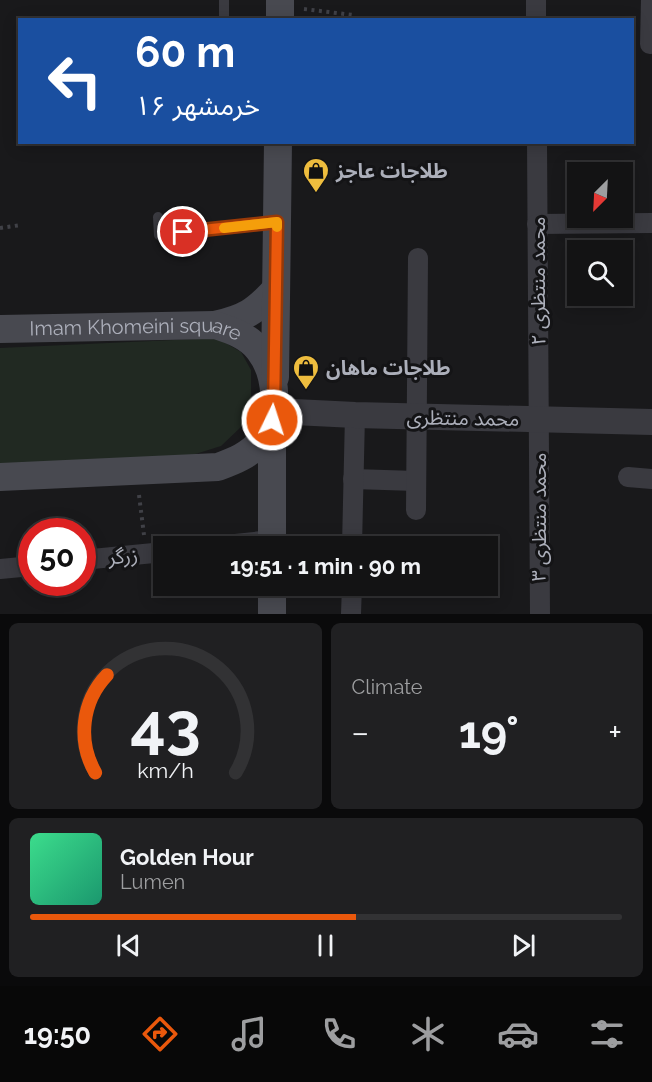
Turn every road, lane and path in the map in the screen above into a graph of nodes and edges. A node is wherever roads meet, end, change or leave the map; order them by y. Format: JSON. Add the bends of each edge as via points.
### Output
{"nodes":[{"id":1,"x":224,"y":0,"type":"edge"},
{"id":2,"x":536,"y":0,"type":"edge"},
{"id":3,"x":651,"y":0,"type":"edge"},
{"id":4,"x":280,"y":8,"type":"edge"},
{"id":5,"x":352,"y":15,"type":"dead end"},
{"id":6,"x":224,"y":18,"type":"edge"},
{"id":7,"x":536,"y":18,"type":"edge"},
{"id":8,"x":645,"y":44,"type":"edge"},
{"id":9,"x":278,"y":144,"type":"edge"},
{"id":10,"x":537,"y":144,"type":"edge"},
{"id":11,"x":158,"y":217,"type":"dead end"},
{"id":12,"x":277,"y":222,"type":"junction"},
{"id":13,"x":652,"y":222,"type":"edge"},
{"id":14,"x":537,"y":224,"type":"junction"},
{"id":15,"x":21,"y":225,"type":"dead end"},
{"id":16,"x":0,"y":228,"type":"edge"},
{"id":17,"x":418,"y":258,"type":"dead end"},
{"id":18,"x":276,"y":289,"type":"junction"},
{"id":19,"x":215,"y":325,"type":"junction"},
{"id":20,"x":0,"y":329,"type":"edge"},
{"id":21,"x":274,"y":409,"type":"junction"},
{"id":22,"x":355,"y":415,"type":"junction"},
{"id":23,"x":415,"y":416,"type":"junction"},
{"id":24,"x":539,"y":419,"type":"junction"},
{"id":25,"x":652,"y":422,"type":"edge"},
{"id":26,"x":218,"y":467,"type":"junction"},
{"id":27,"x":136,"y":471,"type":"junction"},
{"id":28,"x":0,"y":477,"type":"edge"},
{"id":29,"x":628,"y":477,"type":"dead end"},
{"id":30,"x":353,"y":479,"type":"junction"},
{"id":31,"x":652,"y":479,"type":"edge"},
{"id":32,"x":416,"y":482,"type":"junction"},
{"id":33,"x":273,"y":502,"type":"junction"},
{"id":34,"x":416,"y":510,"type":"dead end"},
{"id":35,"x":272,"y":536,"type":"edge"},
{"id":36,"x":352,"y":536,"type":"edge"},
{"id":37,"x":153,"y":543,"type":"edge"},
{"id":38,"x":153,"y":552,"type":"edge"},
{"id":39,"x":96,"y":558,"type":"edge"},
{"id":40,"x":18,"y":567,"type":"edge"},
{"id":41,"x":0,"y":569,"type":"edge"},
{"id":42,"x":272,"y":596,"type":"edge"},
{"id":43,"x":352,"y":596,"type":"edge"},
{"id":44,"x":272,"y":614,"type":"edge"},
{"id":45,"x":351,"y":614,"type":"edge"},
{"id":46,"x":540,"y":614,"type":"edge"}],
"edges":[{"from":1,"to":6,"type":"lane"},
{"from":2,"to":7,"type":"street"},
{"from":3,"to":8,"type":"street"},
{"from":4,"to":5,"type":"path"},
{"from":9,"to":12,"type":"main road"},
{"from":10,"to":14,"type":"street","name":"محمد منتظری ۲"},
{"from":11,"to":12,"type":"lane","via":[[159,235]]},
{"from":12,"to":18,"type":"main road"},
{"from":13,"to":14,"type":"street"},
{"from":14,"to":24,"type":"street","name":"محمد منتظری ۲"},
{"from":15,"to":16,"type":"path"},
{"from":17,"to":23,"type":"street"},
{"from":18,"to":19,"type":"main road","via":[[260,307],[239,320]]},
{"from":18,"to":21,"type":"main road"},
{"from":19,"to":20,"type":"main road","name":"Imam Khomeini square"},
{"from":19,"to":21,"type":"main road","name":"Imam Khomeini square","via":[[239,333],[258,349],[270,371]]},
{"from":21,"to":22,"type":"street","name":"محمد منتظری"},
{"from":21,"to":26,"type":"main road","via":[[261,442],[241,458]]},
{"from":21,"to":33,"type":"main road"},
{"from":22,"to":23,"type":"street","name":"محمد منتظری"},
{"from":22,"to":30,"type":"street"},
{"from":23,"to":24,"type":"street","name":"محمد منتظری"},
{"from":23,"to":32,"type":"street"},
{"from":24,"to":25,"type":"street","name":"محمد منتظری"},
{"from":24,"to":46,"type":"street","name":"محمد منتظری ۳"},
{"from":26,"to":27,"type":"main road"},
{"from":26,"to":33,"type":"main road","via":[[240,473],[259,485]]},
{"from":27,"to":28,"type":"main road"},
{"from":27,"to":37,"type":"path"},
{"from":29,"to":31,"type":"street"},
{"from":30,"to":32,"type":"street"},
{"from":30,"to":36,"type":"street"},
{"from":32,"to":34,"type":"street"},
{"from":33,"to":35,"type":"main road"},
{"from":38,"to":39,"type":"street","name":"زرگر"},
{"from":40,"to":41,"type":"street"},
{"from":42,"to":44,"type":"main road"},
{"from":43,"to":45,"type":"street"}]}
